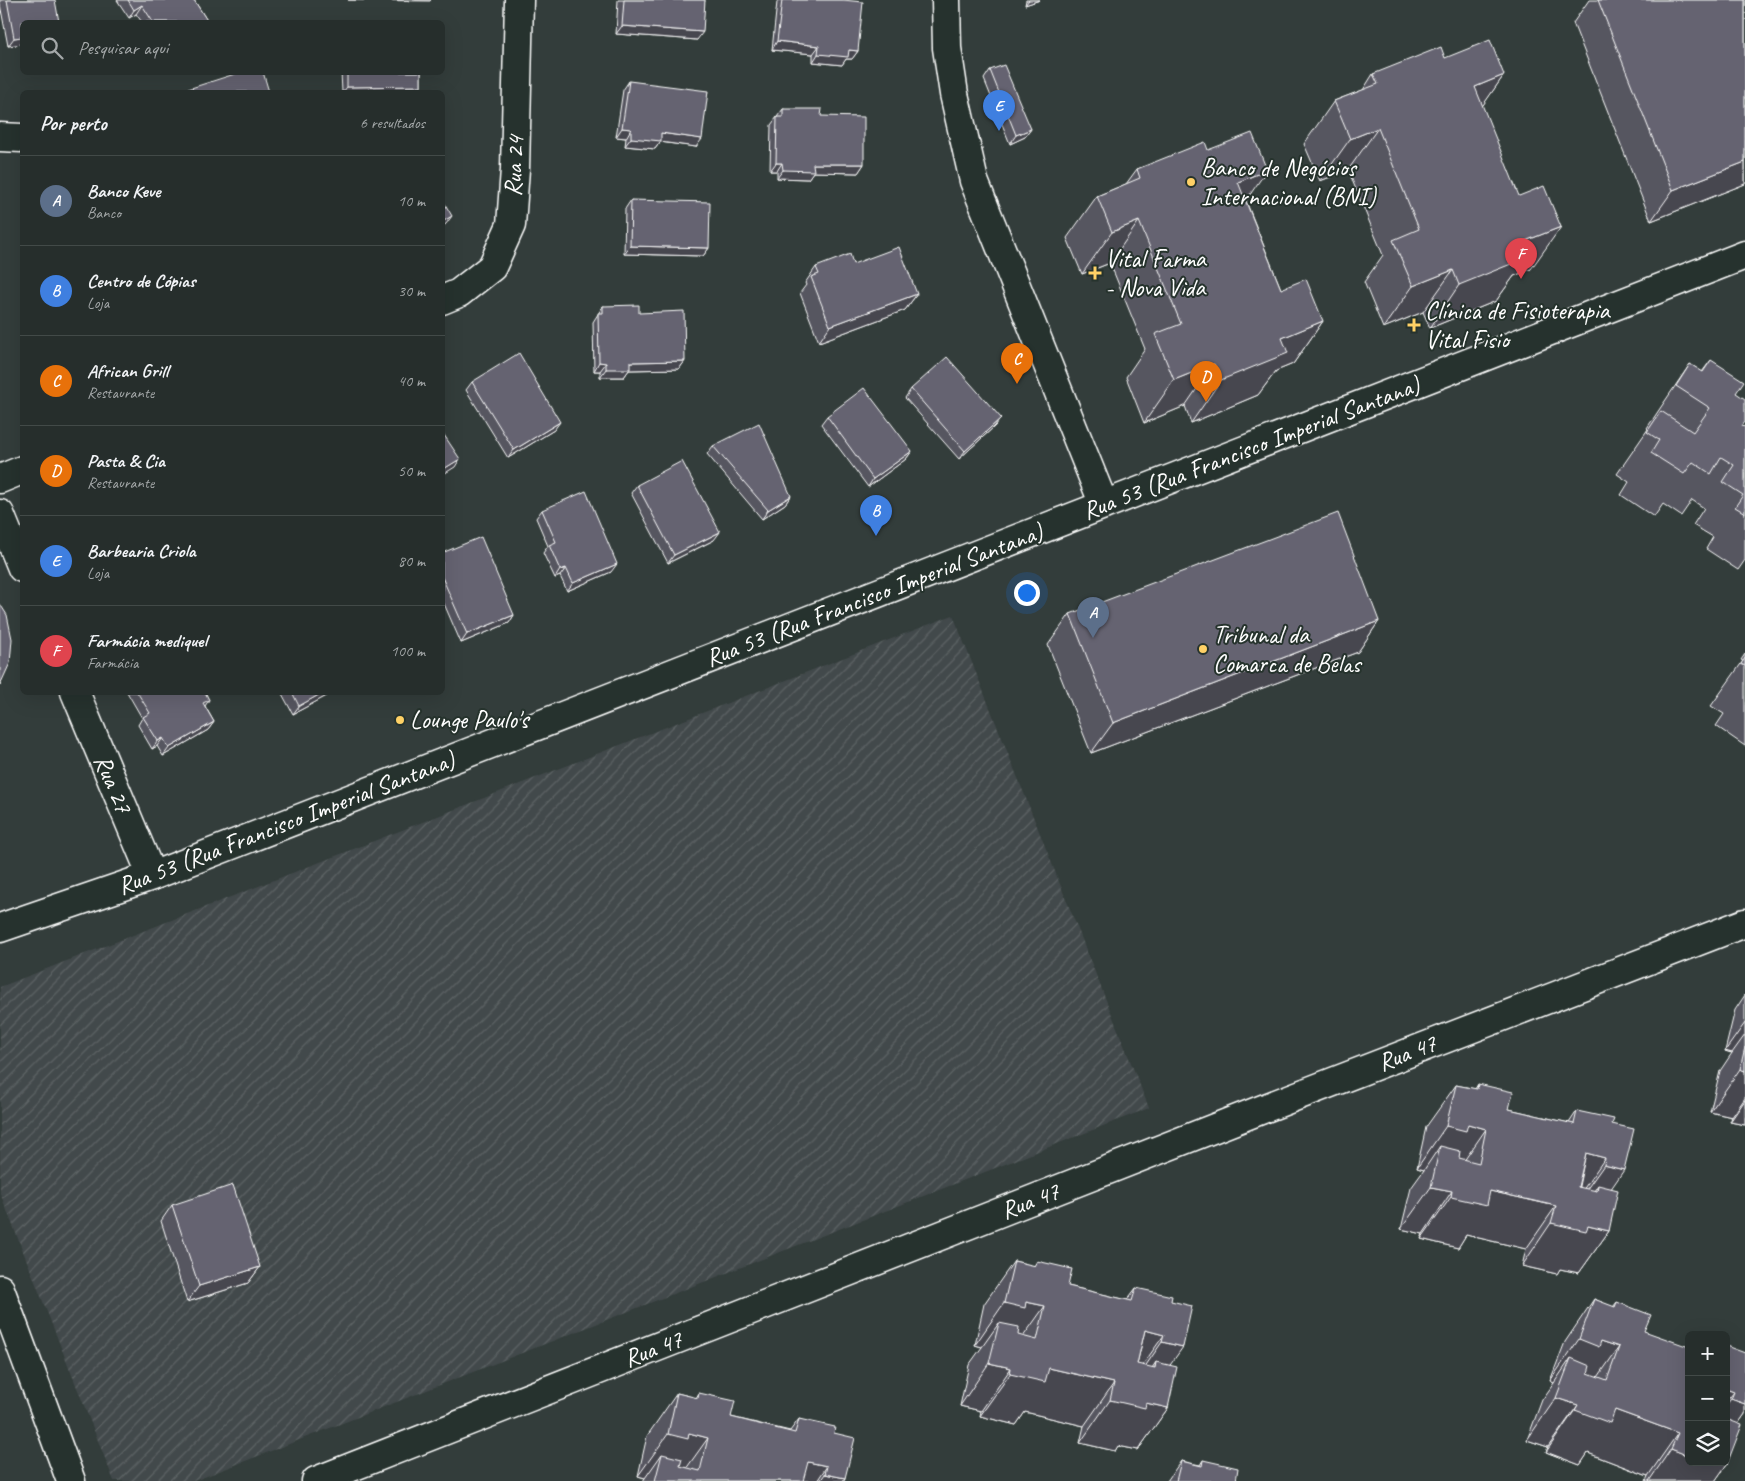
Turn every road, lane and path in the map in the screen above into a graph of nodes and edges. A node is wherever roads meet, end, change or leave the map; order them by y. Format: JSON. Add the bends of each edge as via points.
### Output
{"nodes":[{"id":1,"x":519,"y":0,"type":"edge"},
{"id":2,"x":946,"y":0,"type":"edge"},
{"id":3,"x":0,"y":137,"type":"edge"},
{"id":4,"x":20,"y":138,"type":"edge"},
{"id":5,"x":1745,"y":255,"type":"edge"},
{"id":6,"x":445,"y":299,"type":"edge"},
{"id":7,"x":20,"y":471,"type":"edge"},
{"id":8,"x":0,"y":479,"type":"edge"},
{"id":9,"x":1104,"y":505,"type":"junction"},
{"id":10,"x":0,"y":514,"type":"edge"},
{"id":11,"x":20,"y":563,"type":"edge"},
{"id":12,"x":76,"y":695,"type":"edge"},
{"id":13,"x":152,"y":876,"type":"junction"},
{"id":14,"x":1745,"y":923,"type":"edge"},
{"id":15,"x":0,"y":928,"type":"edge"},
{"id":16,"x":0,"y":1289,"type":"edge"},
{"id":17,"x":71,"y":1481,"type":"edge"},
{"id":18,"x":316,"y":1481,"type":"edge"}],
"edges":[{"from":1,"to":6,"type":"street","name":"Rua 24","via":[[511,225],[492,267],[458,293]]},
{"from":2,"to":9,"type":"street","via":[[948,57],[974,181]]},
{"from":3,"to":4,"type":"street"},
{"from":5,"to":9,"type":"street","name":"Rua 53 (Rua Francisco Imperial Santana)"},
{"from":7,"to":8,"type":"street"},
{"from":9,"to":13,"type":"street","name":"Rua 53 (Rua Francisco Imperial Santana)"},
{"from":10,"to":11,"type":"street"},
{"from":12,"to":13,"type":"street","name":"Rua 27"},
{"from":13,"to":15,"type":"street","name":"Rua 53 (Rua Francisco Imperial Santana)"},
{"from":14,"to":18,"type":"street","name":"Rua 47"},
{"from":16,"to":17,"type":"street"}]}
